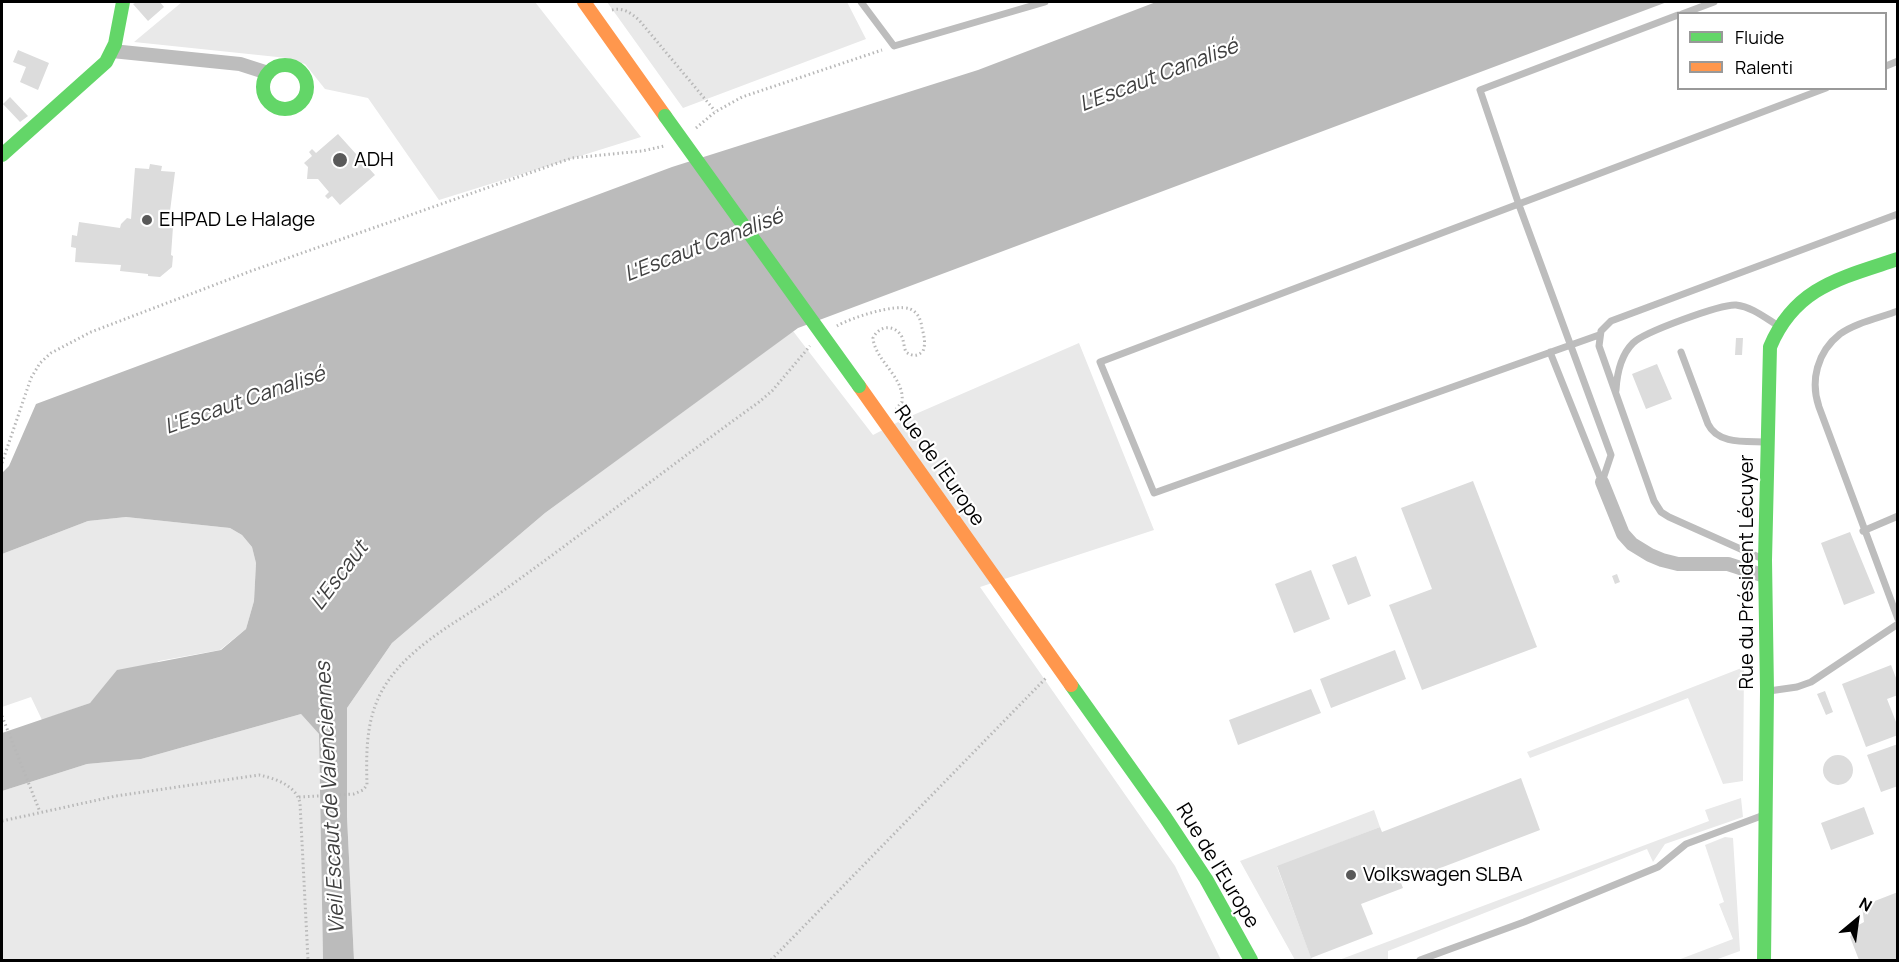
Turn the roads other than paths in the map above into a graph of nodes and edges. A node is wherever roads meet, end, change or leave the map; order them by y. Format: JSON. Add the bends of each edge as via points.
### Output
{"nodes":[{"id":1,"x":122,"y":2,"type":"edge"},
{"id":2,"x":584,"y":2,"type":"edge"},
{"id":3,"x":861,"y":2,"type":"edge"},
{"id":4,"x":1045,"y":2,"type":"edge"},
{"id":5,"x":1714,"y":2,"type":"edge"},
{"id":6,"x":1686,"y":12,"type":"edge"},
{"id":7,"x":1677,"y":15,"type":"edge"},
{"id":8,"x":112,"y":51,"type":"junction"},
{"id":9,"x":268,"y":73,"type":"dead end"},
{"id":10,"x":1821,"y":90,"type":"edge"},
{"id":11,"x":2,"y":155,"type":"edge"},
{"id":12,"x":1520,"y":205,"type":"junction"},
{"id":13,"x":1898,"y":214,"type":"edge"},
{"id":14,"x":1898,"y":258,"type":"edge"},
{"id":15,"x":1898,"y":311,"type":"edge"},
{"id":16,"x":1779,"y":326,"type":"junction"},
{"id":17,"x":1599,"y":335,"type":"junction"},
{"id":18,"x":1570,"y":345,"type":"junction"},
{"id":19,"x":1550,"y":352,"type":"junction"},
{"id":20,"x":1681,"y":352,"type":"dead end"},
{"id":21,"x":1616,"y":395,"type":"junction"},
{"id":22,"x":1767,"y":442,"type":"junction"},
{"id":23,"x":1602,"y":482,"type":"junction"},
{"id":24,"x":1898,"y":516,"type":"edge"},
{"id":25,"x":1863,"y":531,"type":"junction"},
{"id":26,"x":1765,"y":560,"type":"junction"},
{"id":27,"x":1765,"y":576,"type":"junction"},
{"id":28,"x":1898,"y":621,"type":"edge"},
{"id":29,"x":1767,"y":691,"type":"junction"},
{"id":30,"x":1765,"y":815,"type":"junction"},
{"id":31,"x":1251,"y":960,"type":"edge"},
{"id":32,"x":1420,"y":960,"type":"edge"},
{"id":33,"x":1764,"y":960,"type":"edge"}],
"edges":[{"from":1,"to":8,"type":"street"},
{"from":2,"to":31,"type":"street","name":"Rue de l'Europe","bridge":true,"via":[[1166,817]]},
{"from":3,"to":4,"type":"lane","via":[[894,46]]},
{"from":5,"to":6,"type":"lane"},
{"from":7,"to":12,"type":"lane","via":[[1480,90]]},
{"from":8,"to":9,"type":"street","via":[[240,64]]},
{"from":8,"to":11,"type":"street","via":[[102,67]]},
{"from":10,"to":12,"type":"lane"},
{"from":12,"to":18,"type":"lane"},
{"from":12,"to":19,"type":"lane","via":[[1100,362],[1154,493]]},
{"from":13,"to":17,"type":"lane","via":[[1611,321]]},
{"from":14,"to":16,"type":"street","name":"Rue du Président Lécuyer","via":[[1814,291],[1792,307]]},
{"from":15,"to":25,"type":"lane","via":[[1840,334],[1827,348],[1816,372],[1816,399]]},
{"from":16,"to":21,"type":"lane","via":[[1749,308],[1727,305],[1645,335],[1631,345],[1622,361]]},
{"from":16,"to":22,"type":"street","name":"Rue du Président Lécuyer","via":[[1769,354]]},
{"from":17,"to":18,"type":"lane"},
{"from":17,"to":21,"type":"lane"},
{"from":18,"to":19,"type":"lane"},
{"from":18,"to":23,"type":"lane","via":[[1611,455]]},
{"from":19,"to":23,"type":"lane"},
{"from":20,"to":22,"type":"lane","via":[[1714,433],[1731,440]]},
{"from":21,"to":26,"type":"lane","via":[[1661,512]]},
{"from":22,"to":26,"type":"street","name":"Rue du Président Lécuyer"},
{"from":23,"to":27,"type":"street","via":[[1623,534],[1650,555],[1678,564],[1728,564]]},
{"from":24,"to":25,"type":"lane"},
{"from":25,"to":28,"type":"lane"},
{"from":26,"to":27,"type":"street","name":"Rue du Président Lécuyer"},
{"from":27,"to":29,"type":"street","name":"Rue du Président Lécuyer"},
{"from":28,"to":29,"type":"lane","via":[[1811,682]]},
{"from":29,"to":30,"type":"street","name":"Rue du Président Lécuyer"},
{"from":30,"to":32,"type":"lane","via":[[1686,844],[1658,867]]},
{"from":30,"to":33,"type":"street","name":"Rue du Président Lécuyer"}]}
